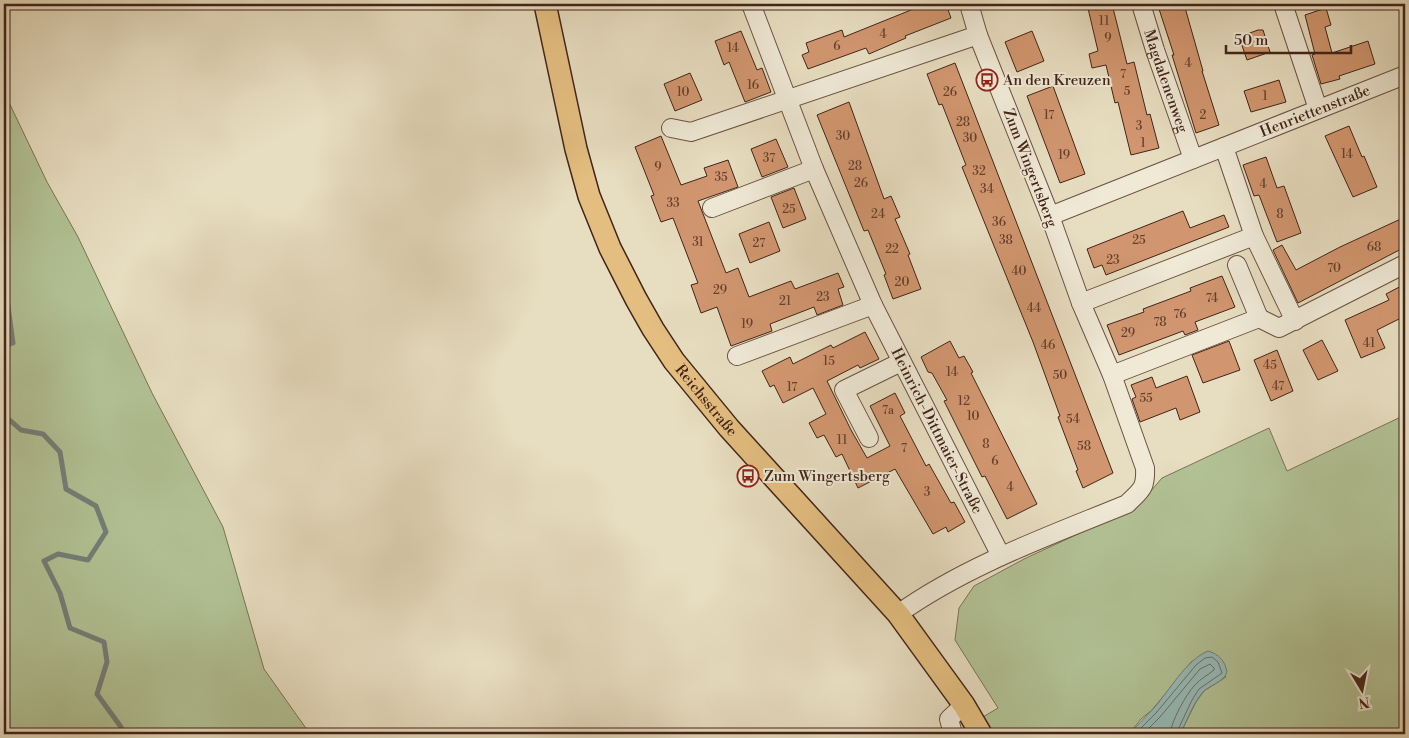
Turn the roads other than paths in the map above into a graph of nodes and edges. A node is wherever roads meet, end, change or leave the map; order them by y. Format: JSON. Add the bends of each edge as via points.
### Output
{"nodes":[{"id":1,"x":545,"y":4,"type":"edge"},
{"id":2,"x":751,"y":4,"type":"edge"},
{"id":3,"x":969,"y":4,"type":"edge"},
{"id":4,"x":1141,"y":4,"type":"edge"},
{"id":5,"x":1284,"y":4,"type":"edge"},
{"id":6,"x":978,"y":35,"type":"junction"},
{"id":7,"x":1405,"y":75,"type":"edge"},
{"id":8,"x":788,"y":100,"type":"junction"},
{"id":9,"x":1318,"y":109,"type":"junction"},
{"id":10,"x":671,"y":128,"type":"dead end"},
{"id":11,"x":1224,"y":146,"type":"junction"},
{"id":12,"x":1192,"y":159,"type":"junction"},
{"id":13,"x":814,"y":169,"type":"junction"},
{"id":14,"x":712,"y":208,"type":"dead end"},
{"id":15,"x":1050,"y":216,"type":"junction"},
{"id":16,"x":1254,"y":236,"type":"junction"},
{"id":17,"x":1405,"y":264,"type":"edge"},
{"id":18,"x":1237,"y":265,"type":"dead end"},
{"id":19,"x":1081,"y":303,"type":"junction"},
{"id":20,"x":873,"y":305,"type":"junction"},
{"id":21,"x":1260,"y":318,"type":"junction"},
{"id":22,"x":1295,"y":321,"type":"junction"},
{"id":23,"x":737,"y":356,"type":"dead end"},
{"id":24,"x":901,"y":362,"type":"junction"},
{"id":25,"x":1112,"y":375,"type":"junction"},
{"id":26,"x":869,"y":438,"type":"dead end"},
{"id":27,"x":1001,"y":556,"type":"junction"},
{"id":28,"x":898,"y":614,"type":"junction"},
{"id":29,"x":964,"y":705,"type":"junction"},
{"id":30,"x":952,"y":734,"type":"edge"},
{"id":31,"x":981,"y":734,"type":"edge"}],
"edges":[{"from":1,"to":28,"type":"main road","name":"Reichsstraße","via":[[589,196],[636,299],[674,361],[762,465]]},
{"from":2,"to":8,"type":"street","name":"Heinrich-Dittmaier-Straße"},
{"from":3,"to":6,"type":"street","name":"Zum Wingertsberg"},
{"from":4,"to":12,"type":"street","name":"Magdalenenweg"},
{"from":5,"to":9,"type":"street"},
{"from":6,"to":8,"type":"street"},
{"from":6,"to":15,"type":"street","name":"Zum Wingertsberg"},
{"from":7,"to":9,"type":"street","name":"Henriettenstraße"},
{"from":8,"to":10,"type":"street","via":[[691,132]]},
{"from":8,"to":13,"type":"street","name":"Heinrich-Dittmaier-Straße"},
{"from":9,"to":11,"type":"street","name":"Henriettenstraße"},
{"from":11,"to":12,"type":"street","name":"Henriettenstraße"},
{"from":11,"to":16,"type":"street"},
{"from":12,"to":15,"type":"street","name":"Henriettenstraße"},
{"from":13,"to":14,"type":"street"},
{"from":13,"to":20,"type":"street","name":"Heinrich-Dittmaier-Straße"},
{"from":15,"to":19,"type":"street","name":"Zum Wingertsberg"},
{"from":16,"to":19,"type":"street"},
{"from":16,"to":22,"type":"street"},
{"from":17,"to":22,"type":"street"},
{"from":18,"to":21,"type":"street"},
{"from":19,"to":25,"type":"street","name":"Zum Wingertsberg"},
{"from":20,"to":23,"type":"street"},
{"from":20,"to":24,"type":"street","name":"Heinrich-Dittmaier-Straße"},
{"from":21,"to":22,"type":"street","via":[[1279,328]]},
{"from":21,"to":25,"type":"street"},
{"from":24,"to":26,"type":"street","via":[[844,390]]},
{"from":24,"to":27,"type":"street","name":"Heinrich-Dittmaier-Straße"},
{"from":25,"to":27,"type":"street","name":"Zum Wingertsberg","via":[[1145,468],[1146,481],[1142,490],[1127,504]]},
{"from":27,"to":28,"type":"street","name":"Zum Wingertsberg","via":[[920,598]]},
{"from":28,"to":29,"type":"main road","name":"Reichsstraße"},
{"from":29,"to":30,"type":"street","via":[[949,719]]},
{"from":29,"to":31,"type":"main road","name":"Reichsstraße"}]}
